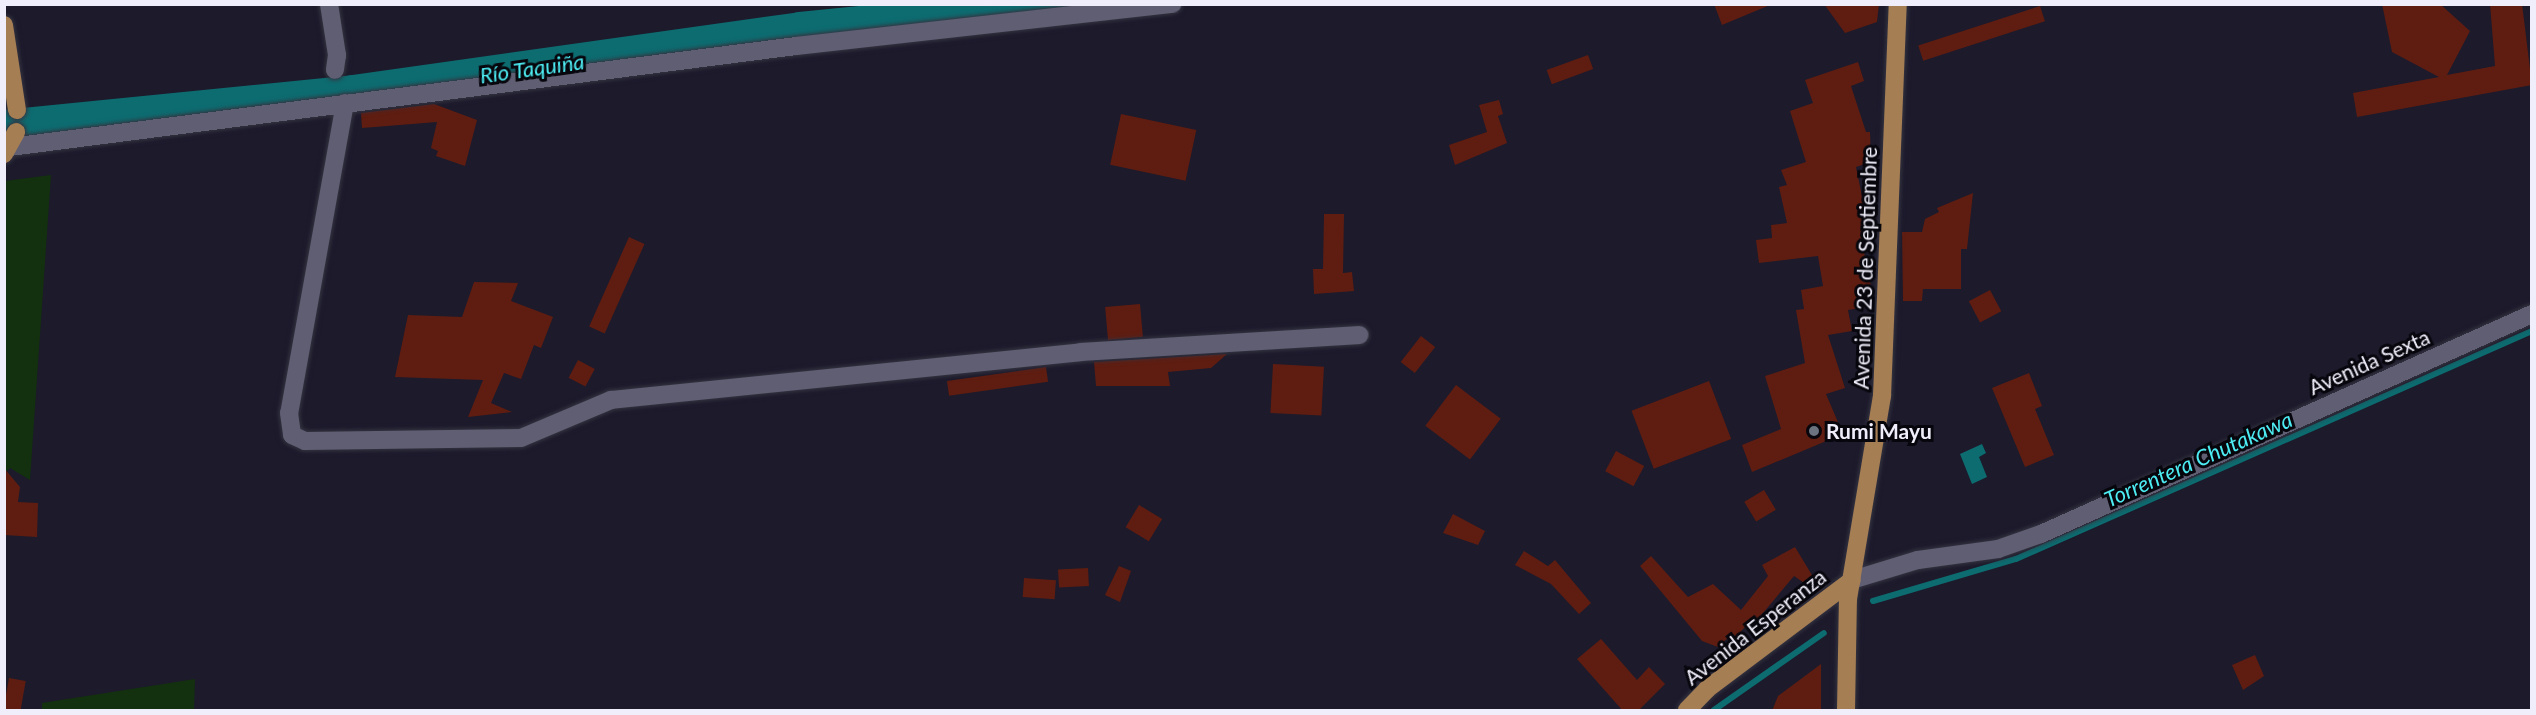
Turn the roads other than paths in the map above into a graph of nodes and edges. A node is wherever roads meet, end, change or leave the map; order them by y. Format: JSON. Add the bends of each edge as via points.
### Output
{"nodes":[{"id":1,"x":328,"y":4,"type":"edge"},
{"id":2,"x":1173,"y":4,"type":"edge"},
{"id":3,"x":1898,"y":4,"type":"edge"},
{"id":4,"x":4,"y":25,"type":"edge"},
{"id":5,"x":335,"y":70,"type":"dead end"},
{"id":6,"x":345,"y":103,"type":"junction"},
{"id":7,"x":13,"y":132,"type":"edge"},
{"id":8,"x":2532,"y":314,"type":"edge"},
{"id":9,"x":1359,"y":335,"type":"dead end"},
{"id":10,"x":1852,"y":580,"type":"junction"},
{"id":11,"x":1687,"y":711,"type":"edge"},
{"id":12,"x":1846,"y":711,"type":"edge"}],
"edges":[{"from":1,"to":5,"type":"street","via":[[337,55]]},
{"from":2,"to":6,"type":"street","via":[[796,46]]},
{"from":3,"to":10,"type":"main road","name":"Avenida 23 de Septiembre","via":[[1882,396]]},
{"from":4,"to":7,"type":"main road"},
{"from":6,"to":7,"type":"street","via":[[286,115]]},
{"from":6,"to":9,"type":"street","via":[[289,413],[292,435],[305,441],[521,438],[612,400],[1081,352]]},
{"from":8,"to":10,"type":"street","name":"Avenida Sexta","via":[[2041,534],[1998,549],[1918,560]]},
{"from":10,"to":11,"type":"main road","name":"Avenida Esperanza","via":[[1707,688]]},
{"from":10,"to":12,"type":"main road","name":"Avenida 23 de Septiembre","via":[[1845,632]]}]}
